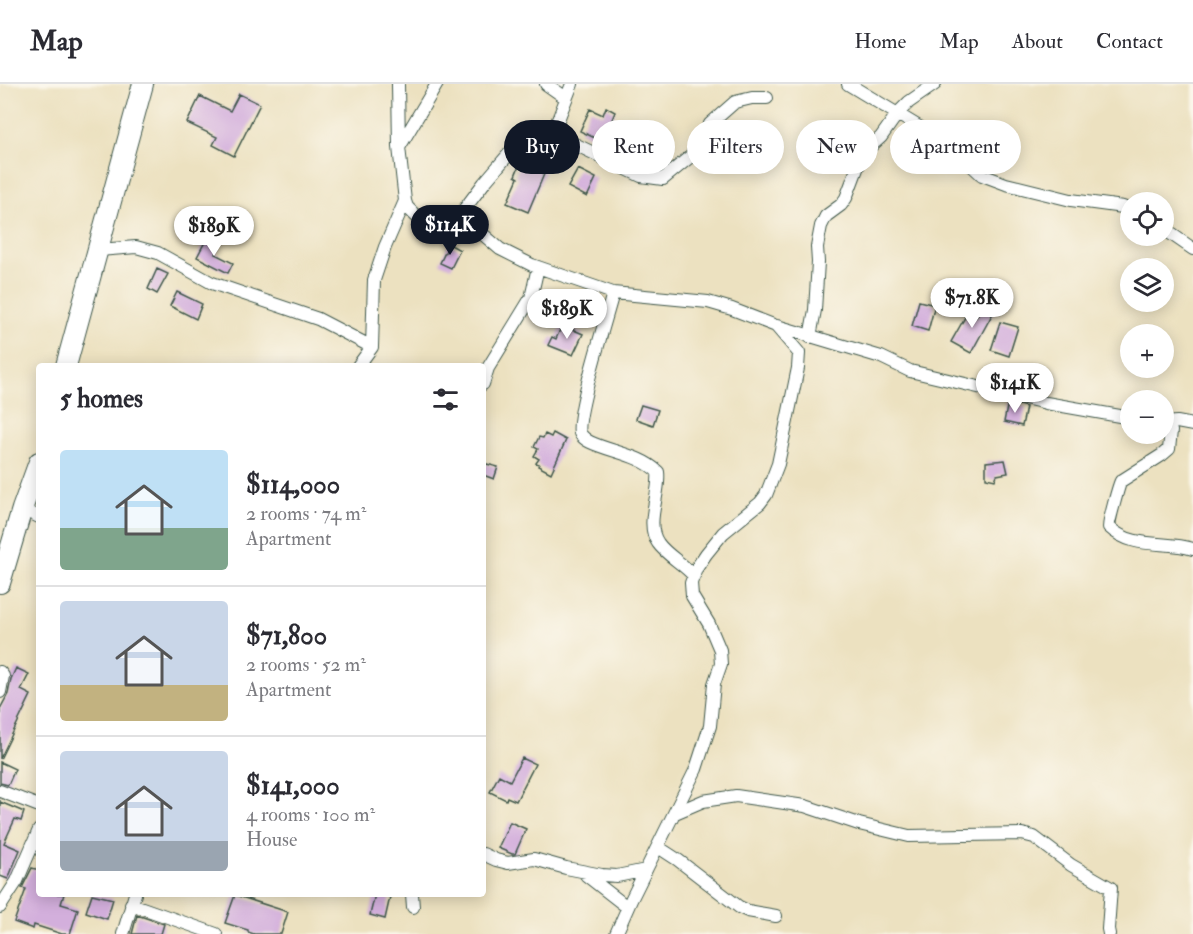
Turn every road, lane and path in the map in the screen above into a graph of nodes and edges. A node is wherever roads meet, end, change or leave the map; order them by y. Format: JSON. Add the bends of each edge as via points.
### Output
{"nodes":[{"id":1,"x":143,"y":84,"type":"edge"},
{"id":2,"x":398,"y":84,"type":"edge"},
{"id":3,"x":437,"y":84,"type":"edge"},
{"id":4,"x":546,"y":84,"type":"edge"},
{"id":5,"x":572,"y":84,"type":"edge"},
{"id":6,"x":848,"y":84,"type":"edge"},
{"id":7,"x":935,"y":84,"type":"edge"},
{"id":8,"x":566,"y":98,"type":"junction"},
{"id":9,"x":767,"y":98,"type":"dead end"},
{"id":10,"x":898,"y":113,"type":"junction"},
{"id":11,"x":558,"y":120,"type":"edge"},
{"id":12,"x":399,"y":147,"type":"junction"},
{"id":13,"x":580,"y":148,"type":"edge"},
{"id":14,"x":504,"y":161,"type":"edge"},
{"id":15,"x":405,"y":201,"type":"junction"},
{"id":16,"x":1120,"y":207,"type":"edge"},
{"id":17,"x":457,"y":219,"type":"junction"},
{"id":18,"x":1174,"y":236,"type":"edge"},
{"id":19,"x":1193,"y":249,"type":"edge"},
{"id":20,"x":99,"y":250,"type":"junction"},
{"id":21,"x":538,"y":267,"type":"junction"},
{"id":22,"x":613,"y":293,"type":"junction"},
{"id":23,"x":776,"y":326,"type":"junction"},
{"id":24,"x":810,"y":337,"type":"junction"},
{"id":25,"x":372,"y":347,"type":"junction"},
{"id":26,"x":67,"y":363,"type":"edge"},
{"id":27,"x":360,"y":363,"type":"edge"},
{"id":28,"x":486,"y":374,"type":"edge"},
{"id":29,"x":1120,"y":416,"type":"edge"},
{"id":30,"x":1174,"y":422,"type":"edge"},
{"id":31,"x":1193,"y":425,"type":"edge"},
{"id":32,"x":1169,"y":444,"type":"edge"},
{"id":33,"x":36,"y":479,"type":"edge"},
{"id":34,"x":30,"y":513,"type":"edge"},
{"id":35,"x":1193,"y":549,"type":"edge"},
{"id":36,"x":694,"y":576,"type":"junction"},
{"id":37,"x":0,"y":583,"type":"edge"},
{"id":38,"x":0,"y":672,"type":"edge"},
{"id":39,"x":0,"y":692,"type":"edge"},
{"id":40,"x":0,"y":791,"type":"edge"},
{"id":41,"x":36,"y":805,"type":"edge"},
{"id":42,"x":675,"y":813,"type":"junction"},
{"id":43,"x":36,"y":837,"type":"edge"},
{"id":44,"x":658,"y":847,"type":"junction"},
{"id":45,"x":486,"y":855,"type":"edge"},
{"id":46,"x":646,"y":870,"type":"junction"},
{"id":47,"x":583,"y":872,"type":"junction"},
{"id":48,"x":411,"y":897,"type":"edge"},
{"id":49,"x":133,"y":899,"type":"edge"},
{"id":50,"x":0,"y":907,"type":"edge"},
{"id":51,"x":413,"y":907,"type":"dead end"},
{"id":52,"x":627,"y":907,"type":"junction"},
{"id":53,"x":776,"y":916,"type":"dead end"},
{"id":54,"x":123,"y":934,"type":"edge"},
{"id":55,"x":216,"y":934,"type":"edge"},
{"id":56,"x":616,"y":934,"type":"edge"},
{"id":57,"x":1109,"y":934,"type":"edge"}],
"edges":[{"from":1,"to":20,"type":"highway"},
{"from":2,"to":12,"type":"street"},
{"from":3,"to":12,"type":"street"},
{"from":4,"to":8,"type":"street"},
{"from":5,"to":8,"type":"street"},
{"from":6,"to":10,"type":"street"},
{"from":7,"to":10,"type":"street"},
{"from":8,"to":11,"type":"street"},
{"from":9,"to":13,"type":"street","via":[[735,102],[710,124],[692,156],[663,179],[641,176]]},
{"from":10,"to":16,"type":"street","via":[[952,147],[982,175],[1071,200]]},
{"from":10,"to":24,"type":"street","via":[[881,137],[863,153],[846,198],[821,226]]},
{"from":12,"to":15,"type":"street"},
{"from":14,"to":17,"type":"street"},
{"from":15,"to":17,"type":"street","via":[[416,216]]},
{"from":15,"to":25,"type":"street","via":[[374,280]]},
{"from":17,"to":21,"type":"street","via":[[471,224],[500,249]]},
{"from":18,"to":19,"type":"street"},
{"from":20,"to":25,"type":"street","via":[[136,247],[158,253],[212,283],[318,319]]},
{"from":20,"to":26,"type":"highway"},
{"from":21,"to":22,"type":"street"},
{"from":21,"to":28,"type":"street","via":[[531,298]]},
{"from":22,"to":23,"type":"street","via":[[708,302]]},
{"from":22,"to":36,"type":"street","via":[[582,406],[580,431],[589,442],[658,472],[656,540]]},
{"from":23,"to":24,"type":"street"},
{"from":23,"to":36,"type":"street","via":[[800,358],[771,483],[760,503],[717,540]]},
{"from":24,"to":29,"type":"street","via":[[881,357],[910,371]]},
{"from":25,"to":27,"type":"street"},
{"from":30,"to":31,"type":"street"},
{"from":32,"to":35,"type":"street","via":[[1162,455],[1117,486],[1109,528],[1125,539]]},
{"from":33,"to":34,"type":"highway"},
{"from":34,"to":37,"type":"highway"},
{"from":36,"to":42,"type":"street","via":[[692,596],[720,650],[721,664],[714,684],[707,740]]},
{"from":38,"to":39,"type":"street"},
{"from":40,"to":41,"type":"street"},
{"from":42,"to":44,"type":"street"},
{"from":42,"to":57,"type":"street","via":[[703,801],[736,796],[805,806],[909,836],[992,833],[1034,837],[1111,888]]},
{"from":43,"to":50,"type":"street","via":[[17,881]]},
{"from":44,"to":46,"type":"street"},
{"from":44,"to":53,"type":"street","via":[[739,907]]},
{"from":45,"to":47,"type":"street","via":[[508,862],[534,858]]},
{"from":46,"to":47,"type":"street","via":[[617,876]]},
{"from":46,"to":52,"type":"street"},
{"from":47,"to":52,"type":"street"},
{"from":48,"to":51,"type":"street"},
{"from":49,"to":54,"type":"street"},
{"from":49,"to":55,"type":"street"},
{"from":52,"to":56,"type":"street"}]}
